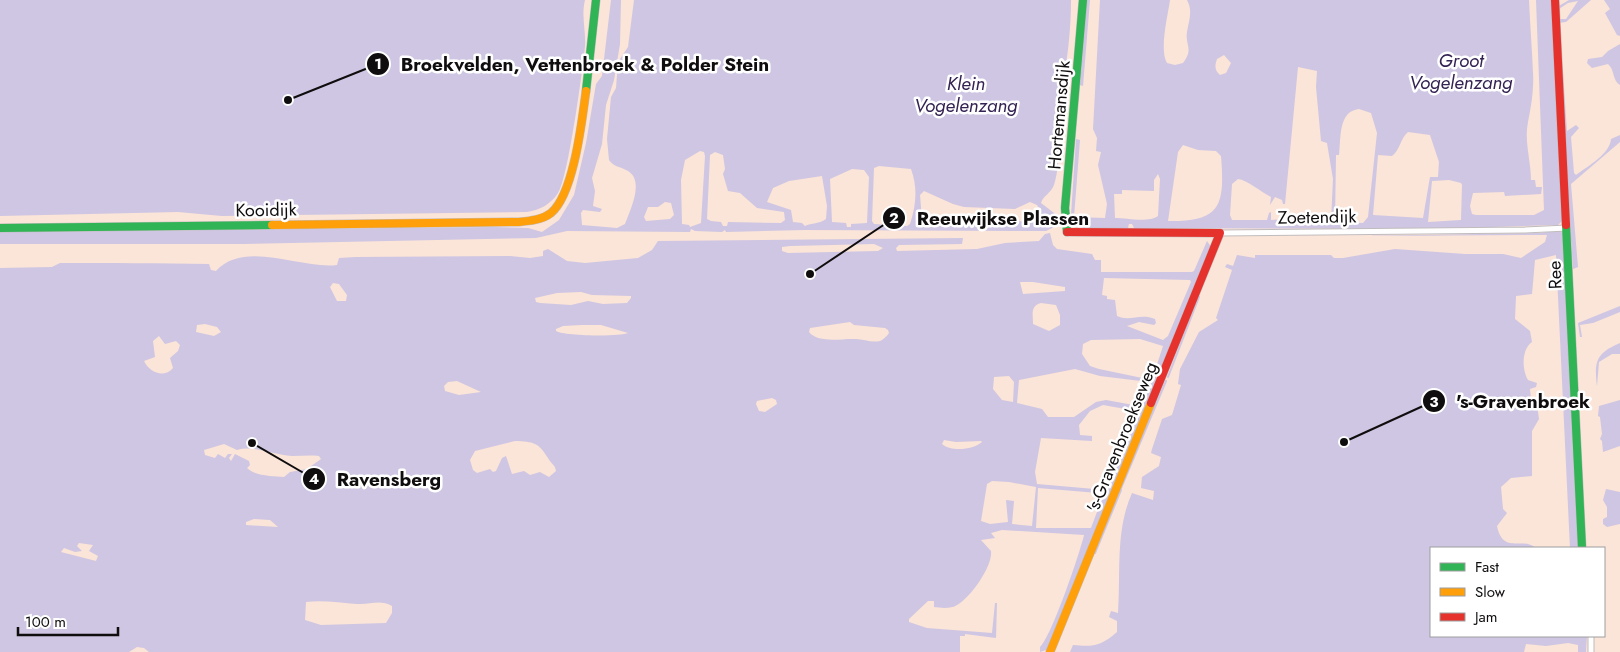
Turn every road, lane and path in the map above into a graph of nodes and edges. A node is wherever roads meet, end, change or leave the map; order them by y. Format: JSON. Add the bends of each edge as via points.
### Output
{"nodes":[{"id":1,"x":596,"y":0,"type":"edge"},
{"id":2,"x":1084,"y":0,"type":"edge"},
{"id":3,"x":1555,"y":0,"type":"edge"},
{"id":4,"x":1066,"y":224,"type":"joint"},
{"id":5,"x":0,"y":228,"type":"edge"},
{"id":6,"x":1568,"y":228,"type":"junction"},
{"id":7,"x":1220,"y":233,"type":"junction"},
{"id":8,"x":1582,"y":547,"type":"edge"},
{"id":9,"x":1591,"y":637,"type":"edge"},
{"id":10,"x":1050,"y":652,"type":"edge"},
{"id":11,"x":1591,"y":652,"type":"edge"}],
"edges":[{"from":1,"to":5,"type":"street","name":"Kooidijk","via":[[581,123],[568,185],[552,212],[532,221]]},
{"from":2,"to":4,"type":"street","name":"Hortemansdijk"},
{"from":3,"to":6,"type":"street","name":"Ree"},
{"from":4,"to":7,"type":"street","name":"Zoetendijk"},
{"from":6,"to":7,"type":"street","name":"Zoetendijk"},
{"from":6,"to":8,"type":"street","name":"Ree"},
{"from":7,"to":10,"type":"street","name":"'s-Gravenbroekseweg"},
{"from":9,"to":11,"type":"street"}]}
